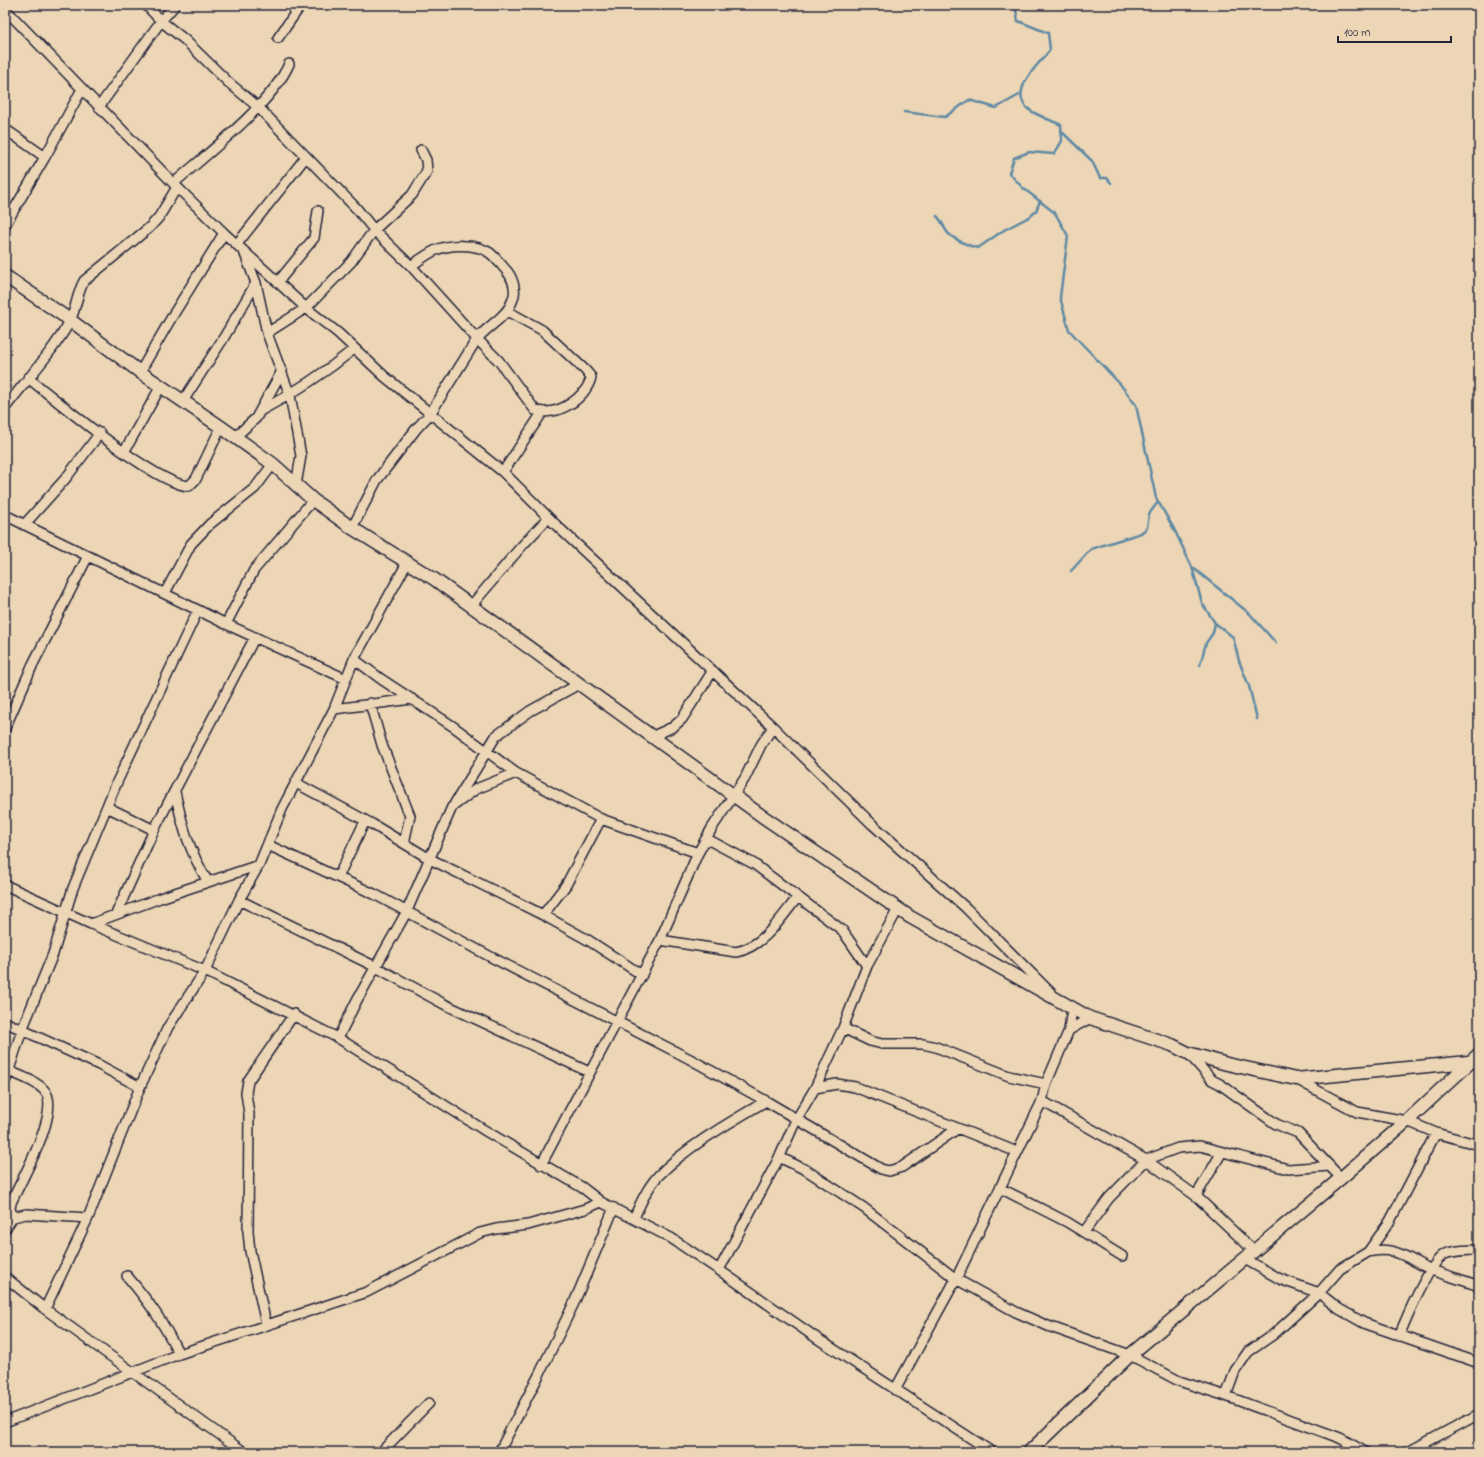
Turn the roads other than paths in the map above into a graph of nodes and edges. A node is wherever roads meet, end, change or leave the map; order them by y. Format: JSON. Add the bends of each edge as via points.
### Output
{"nodes":[{"id":1,"x":146,"y":5,"type":"edge"},
{"id":2,"x":174,"y":5,"type":"edge"},
{"id":3,"x":301,"y":5,"type":"edge"},
{"id":4,"x":5,"y":9,"type":"edge"},
{"id":5,"x":160,"y":21,"type":"junction"},
{"id":6,"x":278,"y":38,"type":"dead end"},
{"id":7,"x":289,"y":64,"type":"dead end"},
{"id":8,"x":82,"y":89,"type":"junction"},
{"id":9,"x":99,"y":106,"type":"junction"},
{"id":10,"x":258,"y":107,"type":"junction"},
{"id":11,"x":5,"y":129,"type":"edge"},
{"id":12,"x":422,"y":150,"type":"dead end"},
{"id":13,"x":45,"y":157,"type":"junction"},
{"id":14,"x":305,"y":158,"type":"junction"},
{"id":15,"x":175,"y":185,"type":"junction"},
{"id":16,"x":318,"y":211,"type":"dead end"},
{"id":17,"x":5,"y":225,"type":"edge"},
{"id":18,"x":374,"y":230,"type":"junction"},
{"id":19,"x":224,"y":233,"type":"junction"},
{"id":20,"x":236,"y":244,"type":"junction"},
{"id":21,"x":244,"y":251,"type":"junction"},
{"id":22,"x":411,"y":266,"type":"junction"},
{"id":23,"x":5,"y":276,"type":"edge"},
{"id":24,"x":278,"y":282,"type":"junction"},
{"id":25,"x":256,"y":283,"type":"junction"},
{"id":26,"x":306,"y":308,"type":"junction"},
{"id":27,"x":508,"y":311,"type":"junction"},
{"id":28,"x":70,"y":320,"type":"junction"},
{"id":29,"x":268,"y":333,"type":"junction"},
{"id":30,"x":477,"y":339,"type":"junction"},
{"id":31,"x":354,"y":349,"type":"junction"},
{"id":32,"x":282,"y":371,"type":"junction"},
{"id":33,"x":140,"y":372,"type":"junction"},
{"id":34,"x":28,"y":378,"type":"junction"},
{"id":35,"x":161,"y":386,"type":"junction"},
{"id":36,"x":290,"y":395,"type":"junction"},
{"id":37,"x":183,"y":401,"type":"junction"},
{"id":38,"x":5,"y":408,"type":"edge"},
{"id":39,"x":260,"y":412,"type":"junction"},
{"id":40,"x":542,"y":413,"type":"junction"},
{"id":41,"x":430,"y":414,"type":"junction"},
{"id":42,"x":221,"y":427,"type":"junction"},
{"id":43,"x":100,"y":434,"type":"junction"},
{"id":44,"x":235,"y":437,"type":"junction"},
{"id":45,"x":124,"y":452,"type":"junction"},
{"id":46,"x":273,"y":464,"type":"junction"},
{"id":47,"x":504,"y":472,"type":"junction"},
{"id":48,"x":296,"y":485,"type":"junction"},
{"id":49,"x":313,"y":500,"type":"junction"},
{"id":50,"x":5,"y":515,"type":"edge"},
{"id":51,"x":548,"y":518,"type":"junction"},
{"id":52,"x":24,"y":525,"type":"junction"},
{"id":53,"x":352,"y":528,"type":"junction"},
{"id":54,"x":88,"y":556,"type":"junction"},
{"id":55,"x":407,"y":562,"type":"junction"},
{"id":56,"x":165,"y":593,"type":"junction"},
{"id":57,"x":471,"y":606,"type":"junction"},
{"id":58,"x":198,"y":610,"type":"junction"},
{"id":59,"x":226,"y":624,"type":"junction"},
{"id":60,"x":255,"y":637,"type":"junction"},
{"id":61,"x":354,"y":659,"type":"junction"},
{"id":62,"x":712,"y":672,"type":"junction"},
{"id":63,"x":346,"y":679,"type":"junction"},
{"id":64,"x":579,"y":684,"type":"junction"},
{"id":65,"x":412,"y":698,"type":"junction"},
{"id":66,"x":370,"y":703,"type":"junction"},
{"id":67,"x":334,"y":709,"type":"junction"},
{"id":68,"x":7,"y":718,"type":"edge"},
{"id":69,"x":773,"y":727,"type":"junction"},
{"id":70,"x":5,"y":728,"type":"edge"},
{"id":71,"x":651,"y":737,"type":"junction"},
{"id":72,"x":485,"y":751,"type":"junction"},
{"id":73,"x":516,"y":773,"type":"junction"},
{"id":74,"x":296,"y":783,"type":"junction"},
{"id":75,"x":175,"y":792,"type":"junction"},
{"id":76,"x":734,"y":796,"type":"junction"},
{"id":77,"x":107,"y":807,"type":"junction"},
{"id":78,"x":452,"y":807,"type":"junction"},
{"id":79,"x":601,"y":819,"type":"junction"},
{"id":80,"x":365,"y":821,"type":"junction"},
{"id":81,"x":154,"y":830,"type":"junction"},
{"id":82,"x":707,"y":839,"type":"junction"},
{"id":83,"x":404,"y":843,"type":"junction"},
{"id":84,"x":268,"y":845,"type":"junction"},
{"id":85,"x":698,"y":853,"type":"junction"},
{"id":86,"x":430,"y":859,"type":"junction"},
{"id":87,"x":259,"y":865,"type":"junction"},
{"id":88,"x":338,"y":877,"type":"junction"},
{"id":89,"x":208,"y":882,"type":"junction"},
{"id":90,"x":5,"y":885,"type":"edge"},
{"id":91,"x":797,"y":898,"type":"junction"},
{"id":92,"x":239,"y":900,"type":"junction"},
{"id":93,"x":898,"y":909,"type":"junction"},
{"id":94,"x":66,"y":911,"type":"junction"},
{"id":95,"x":406,"y":913,"type":"junction"},
{"id":96,"x":116,"y":914,"type":"junction"},
{"id":97,"x":543,"y":915,"type":"junction"},
{"id":98,"x":91,"y":924,"type":"junction"},
{"id":99,"x":660,"y":940,"type":"junction"},
{"id":100,"x":867,"y":966,"type":"junction"},
{"id":101,"x":376,"y":967,"type":"junction"},
{"id":102,"x":205,"y":971,"type":"junction"},
{"id":103,"x":642,"y":975,"type":"junction"},
{"id":104,"x":1059,"y":1000,"type":"junction"},
{"id":105,"x":1072,"y":1009,"type":"junction"},
{"id":106,"x":294,"y":1014,"type":"junction"},
{"id":107,"x":1090,"y":1018,"type":"junction"},
{"id":108,"x":5,"y":1022,"type":"edge"},
{"id":109,"x":618,"y":1022,"type":"junction"},
{"id":110,"x":843,"y":1028,"type":"junction"},
{"id":111,"x":22,"y":1030,"type":"junction"},
{"id":112,"x":1069,"y":1030,"type":"junction"},
{"id":113,"x":338,"y":1038,"type":"junction"},
{"id":114,"x":1188,"y":1053,"type":"junction"},
{"id":115,"x":1479,"y":1054,"type":"edge"},
{"id":116,"x":1468,"y":1062,"type":"junction"},
{"id":117,"x":9,"y":1071,"type":"junction"},
{"id":118,"x":589,"y":1072,"type":"junction"},
{"id":119,"x":1296,"y":1078,"type":"junction"},
{"id":120,"x":5,"y":1082,"type":"edge"},
{"id":121,"x":1046,"y":1084,"type":"junction"},
{"id":122,"x":140,"y":1086,"type":"junction"},
{"id":123,"x":815,"y":1088,"type":"junction"},
{"id":124,"x":766,"y":1101,"type":"junction"},
{"id":125,"x":1042,"y":1101,"type":"junction"},
{"id":126,"x":796,"y":1120,"type":"junction"},
{"id":127,"x":1406,"y":1121,"type":"junction"},
{"id":128,"x":957,"y":1129,"type":"junction"},
{"id":129,"x":1436,"y":1133,"type":"junction"},
{"id":130,"x":1479,"y":1145,"type":"edge"},
{"id":131,"x":1017,"y":1152,"type":"junction"},
{"id":132,"x":1222,"y":1152,"type":"junction"},
{"id":133,"x":779,"y":1157,"type":"junction"},
{"id":134,"x":1146,"y":1160,"type":"junction"},
{"id":135,"x":541,"y":1165,"type":"junction"},
{"id":136,"x":1330,"y":1166,"type":"junction"},
{"id":137,"x":1341,"y":1178,"type":"junction"},
{"id":138,"x":1000,"y":1188,"type":"junction"},
{"id":139,"x":1196,"y":1196,"type":"junction"},
{"id":140,"x":601,"y":1202,"type":"junction"},
{"id":141,"x":614,"y":1208,"type":"junction"},
{"id":142,"x":12,"y":1217,"type":"junction"},
{"id":143,"x":88,"y":1218,"type":"junction"},
{"id":144,"x":634,"y":1218,"type":"junction"},
{"id":145,"x":5,"y":1229,"type":"edge"},
{"id":146,"x":1084,"y":1232,"type":"junction"},
{"id":147,"x":1479,"y":1250,"type":"edge"},
{"id":148,"x":1254,"y":1251,"type":"junction"},
{"id":149,"x":1368,"y":1252,"type":"junction"},
{"id":150,"x":1122,"y":1256,"type":"dead end"},
{"id":151,"x":1245,"y":1259,"type":"junction"},
{"id":152,"x":1431,"y":1269,"type":"junction"},
{"id":153,"x":719,"y":1270,"type":"junction"},
{"id":154,"x":127,"y":1276,"type":"dead end"},
{"id":155,"x":5,"y":1277,"type":"edge"},
{"id":156,"x":956,"y":1279,"type":"junction"},
{"id":157,"x":1479,"y":1286,"type":"edge"},
{"id":158,"x":1319,"y":1293,"type":"junction"},
{"id":159,"x":44,"y":1309,"type":"junction"},
{"id":160,"x":266,"y":1324,"type":"junction"},
{"id":161,"x":1399,"y":1336,"type":"junction"},
{"id":162,"x":179,"y":1354,"type":"junction"},
{"id":163,"x":1130,"y":1354,"type":"junction"},
{"id":164,"x":1479,"y":1363,"type":"edge"},
{"id":165,"x":132,"y":1373,"type":"junction"},
{"id":166,"x":895,"y":1390,"type":"junction"},
{"id":167,"x":1226,"y":1396,"type":"junction"},
{"id":168,"x":429,"y":1403,"type":"dead end"},
{"id":169,"x":1479,"y":1414,"type":"edge"},
{"id":170,"x":5,"y":1422,"type":"edge"},
{"id":171,"x":244,"y":1452,"type":"edge"},
{"id":172,"x":381,"y":1452,"type":"edge"},
{"id":173,"x":499,"y":1452,"type":"edge"},
{"id":174,"x":992,"y":1452,"type":"edge"},
{"id":175,"x":1029,"y":1452,"type":"edge"},
{"id":176,"x":1365,"y":1452,"type":"edge"},
{"id":177,"x":1408,"y":1452,"type":"edge"}],
"edges":[{"from":1,"to":5,"type":"street"},
{"from":2,"to":5,"type":"street"},
{"from":3,"to":6,"type":"street"},
{"from":4,"to":8,"type":"street"},
{"from":5,"to":9,"type":"street"},
{"from":5,"to":10,"type":"street","via":[[185,40]]},
{"from":7,"to":10,"type":"street"},
{"from":8,"to":9,"type":"street"},
{"from":8,"to":13,"type":"street"},
{"from":9,"to":15,"type":"street"},
{"from":10,"to":14,"type":"street"},
{"from":10,"to":15,"type":"street"},
{"from":11,"to":13,"type":"street"},
{"from":12,"to":18,"type":"street","via":[[427,171],[418,188]]},
{"from":13,"to":17,"type":"street"},
{"from":14,"to":18,"type":"street","via":[[357,209]]},
{"from":14,"to":20,"type":"street"},
{"from":15,"to":19,"type":"street"},
{"from":15,"to":28,"type":"street","via":[[159,217],[150,227],[84,281]]},
{"from":16,"to":24,"type":"street","via":[[314,238]]},
{"from":18,"to":22,"type":"street"},
{"from":18,"to":26,"type":"street","via":[[350,262]]},
{"from":19,"to":20,"type":"street"},
{"from":19,"to":33,"type":"street"},
{"from":20,"to":21,"type":"street"},
{"from":21,"to":24,"type":"street"},
{"from":21,"to":25,"type":"street"},
{"from":22,"to":27,"type":"street","via":[[440,249],[462,246],[480,248],[490,253],[510,274],[515,291]]},
{"from":22,"to":30,"type":"street"},
{"from":23,"to":28,"type":"street"},
{"from":24,"to":26,"type":"street"},
{"from":25,"to":29,"type":"street"},
{"from":25,"to":37,"type":"street"},
{"from":26,"to":29,"type":"street"},
{"from":26,"to":31,"type":"street"},
{"from":27,"to":30,"type":"street"},
{"from":27,"to":40,"type":"street","via":[[542,330],[591,377],[588,387],[581,396],[566,406]]},
{"from":28,"to":33,"type":"street"},
{"from":28,"to":34,"type":"street"},
{"from":29,"to":32,"type":"street"},
{"from":30,"to":40,"type":"street","via":[[499,361],[523,391],[531,406]]},
{"from":30,"to":41,"type":"street"},
{"from":31,"to":36,"type":"street","via":[[327,372]]},
{"from":31,"to":41,"type":"street"},
{"from":32,"to":36,"type":"street"},
{"from":32,"to":39,"type":"street"},
{"from":33,"to":35,"type":"street"},
{"from":34,"to":38,"type":"street"},
{"from":34,"to":43,"type":"street"},
{"from":35,"to":37,"type":"street"},
{"from":35,"to":45,"type":"street"},
{"from":36,"to":39,"type":"street"},
{"from":36,"to":48,"type":"street","via":[[301,456]]},
{"from":37,"to":42,"type":"street"},
{"from":39,"to":44,"type":"street"},
{"from":40,"to":47,"type":"street"},
{"from":41,"to":47,"type":"street"},
{"from":41,"to":53,"type":"street","via":[[416,428],[381,475]]},
{"from":42,"to":44,"type":"street"},
{"from":42,"to":45,"type":"street","via":[[196,479],[189,486],[165,479]]},
{"from":43,"to":45,"type":"street"},
{"from":43,"to":52,"type":"street","via":[[66,478]]},
{"from":44,"to":46,"type":"street"},
{"from":46,"to":48,"type":"street"},
{"from":46,"to":56,"type":"street","via":[[255,488],[210,524],[191,544]]},
{"from":47,"to":51,"type":"street"},
{"from":48,"to":49,"type":"street"},
{"from":49,"to":53,"type":"street"},
{"from":49,"to":59,"type":"street","via":[[254,570]]},
{"from":50,"to":52,"type":"street"},
{"from":51,"to":57,"type":"street"},
{"from":51,"to":62,"type":"street"},
{"from":52,"to":54,"type":"street"},
{"from":53,"to":55,"type":"street"},
{"from":54,"to":56,"type":"street"},
{"from":54,"to":68,"type":"street"},
{"from":55,"to":57,"type":"street"},
{"from":55,"to":61,"type":"street"},
{"from":56,"to":58,"type":"street"},
{"from":57,"to":64,"type":"street"},
{"from":58,"to":59,"type":"street"},
{"from":58,"to":77,"type":"street"},
{"from":59,"to":60,"type":"street"},
{"from":60,"to":63,"type":"street"},
{"from":60,"to":75,"type":"street"},
{"from":61,"to":63,"type":"street"},
{"from":61,"to":65,"type":"street"},
{"from":62,"to":69,"type":"street"},
{"from":62,"to":71,"type":"street","via":[[682,719],[673,727]]},
{"from":63,"to":67,"type":"street"},
{"from":64,"to":71,"type":"street"},
{"from":64,"to":72,"type":"street","via":[[530,711],[496,736]]},
{"from":65,"to":66,"type":"street"},
{"from":65,"to":72,"type":"street"},
{"from":66,"to":67,"type":"street"},
{"from":66,"to":83,"type":"street","via":[[382,746],[410,816]]},
{"from":67,"to":74,"type":"street"},
{"from":68,"to":70,"type":"street"},
{"from":69,"to":76,"type":"street"},
{"from":69,"to":104,"type":"street","via":[[872,824],[966,908]]},
{"from":71,"to":76,"type":"street"},
{"from":72,"to":73,"type":"street"},
{"from":72,"to":78,"type":"street"},
{"from":73,"to":78,"type":"street","via":[[476,789]]},
{"from":73,"to":79,"type":"street"},
{"from":74,"to":80,"type":"street"},
{"from":74,"to":84,"type":"street","via":[[282,809]]},
{"from":75,"to":81,"type":"street"},
{"from":75,"to":89,"type":"street","via":[[186,839]]},
{"from":76,"to":82,"type":"street"},
{"from":76,"to":93,"type":"street"},
{"from":77,"to":81,"type":"street"},
{"from":77,"to":94,"type":"street"},
{"from":78,"to":86,"type":"street"},
{"from":79,"to":85,"type":"street"},
{"from":79,"to":97,"type":"street","via":[[566,885]]},
{"from":80,"to":83,"type":"street"},
{"from":80,"to":88,"type":"street"},
{"from":81,"to":96,"type":"street"},
{"from":82,"to":85,"type":"street"},
{"from":82,"to":91,"type":"street","via":[[754,864]]},
{"from":83,"to":86,"type":"street"},
{"from":84,"to":87,"type":"street"},
{"from":84,"to":88,"type":"street"},
{"from":85,"to":99,"type":"street"},
{"from":86,"to":95,"type":"street"},
{"from":86,"to":97,"type":"street"},
{"from":87,"to":89,"type":"street"},
{"from":87,"to":92,"type":"street"},
{"from":88,"to":95,"type":"street"},
{"from":89,"to":96,"type":"street"},
{"from":90,"to":94,"type":"street"},
{"from":91,"to":99,"type":"street","via":[[757,944],[747,950],[729,951]]},
{"from":91,"to":100,"type":"street","via":[[842,930]]},
{"from":92,"to":101,"type":"street"},
{"from":92,"to":102,"type":"street"},
{"from":93,"to":100,"type":"street"},
{"from":93,"to":104,"type":"street"},
{"from":94,"to":98,"type":"street"},
{"from":94,"to":111,"type":"street","via":[[53,954]]},
{"from":95,"to":101,"type":"street"},
{"from":95,"to":109,"type":"street"},
{"from":96,"to":98,"type":"street"},
{"from":97,"to":103,"type":"street","via":[[608,952]]},
{"from":98,"to":102,"type":"street"},
{"from":99,"to":103,"type":"street"},
{"from":100,"to":110,"type":"street"},
{"from":101,"to":113,"type":"street"},
{"from":101,"to":118,"type":"street","via":[[444,1004]]},
{"from":102,"to":106,"type":"street"},
{"from":102,"to":122,"type":"street","via":[[168,1027]]},
{"from":103,"to":109,"type":"street"},
{"from":104,"to":105,"type":"street"},
{"from":105,"to":107,"type":"street"},
{"from":105,"to":112,"type":"street"},
{"from":106,"to":113,"type":"street"},
{"from":106,"to":160,"type":"street","via":[[246,1087],[249,1127],[248,1232]]},
{"from":107,"to":112,"type":"street"},
{"from":107,"to":114,"type":"street","via":[[1172,1045]]},
{"from":108,"to":111,"type":"street"},
{"from":109,"to":118,"type":"street"},
{"from":109,"to":124,"type":"street"},
{"from":110,"to":121,"type":"street","via":[[882,1044],[923,1044],[936,1047],[1009,1076]]},
{"from":110,"to":123,"type":"street"},
{"from":111,"to":117,"type":"street"},
{"from":111,"to":122,"type":"street"},
{"from":112,"to":121,"type":"street"},
{"from":113,"to":135,"type":"street"},
{"from":114,"to":119,"type":"street"},
{"from":114,"to":136,"type":"street","via":[[1212,1080],[1276,1124],[1298,1132]]},
{"from":115,"to":116,"type":"street"},
{"from":116,"to":119,"type":"street"},
{"from":116,"to":127,"type":"street"},
{"from":117,"to":120,"type":"street"},
{"from":117,"to":142,"type":"street","via":[[45,1090],[49,1104],[46,1125],[11,1203]]},
{"from":118,"to":135,"type":"street"},
{"from":119,"to":127,"type":"street","via":[[1357,1112]]},
{"from":121,"to":125,"type":"street"},
{"from":122,"to":143,"type":"street"},
{"from":123,"to":126,"type":"street"},
{"from":123,"to":128,"type":"street","via":[[837,1084],[855,1087]]},
{"from":124,"to":126,"type":"street"},
{"from":124,"to":144,"type":"street","via":[[703,1140],[658,1176],[643,1198]]},
{"from":125,"to":131,"type":"street"},
{"from":125,"to":134,"type":"street"},
{"from":126,"to":128,"type":"street","via":[[866,1162],[888,1171],[902,1167]]},
{"from":126,"to":133,"type":"street"},
{"from":127,"to":129,"type":"street"},
{"from":127,"to":137,"type":"street"},
{"from":128,"to":131,"type":"street"},
{"from":129,"to":130,"type":"street"},
{"from":129,"to":149,"type":"street","via":[[1390,1221]]},
{"from":131,"to":138,"type":"street"},
{"from":132,"to":134,"type":"street","via":[[1200,1146],[1178,1148]]},
{"from":132,"to":136,"type":"street","via":[[1288,1169]]},
{"from":132,"to":139,"type":"street"},
{"from":133,"to":153,"type":"street"},
{"from":133,"to":156,"type":"street","via":[[806,1170],[858,1204]]},
{"from":134,"to":139,"type":"street"},
{"from":134,"to":146,"type":"street","via":[[1109,1198]]},
{"from":135,"to":140,"type":"street"},
{"from":136,"to":137,"type":"street"},
{"from":137,"to":148,"type":"street"},
{"from":138,"to":146,"type":"street"},
{"from":138,"to":156,"type":"street"},
{"from":139,"to":148,"type":"street"},
{"from":140,"to":141,"type":"street"},
{"from":140,"to":160,"type":"street","via":[[528,1225],[480,1233],[367,1292]]},
{"from":141,"to":144,"type":"street"},
{"from":141,"to":173,"type":"street","via":[[574,1303],[540,1375]]},
{"from":142,"to":143,"type":"street","via":[[26,1214]]},
{"from":142,"to":145,"type":"street"},
{"from":143,"to":159,"type":"street"},
{"from":144,"to":153,"type":"street","via":[[671,1238]]},
{"from":146,"to":150,"type":"street"},
{"from":147,"to":152,"type":"street","via":[[1446,1253]]},
{"from":148,"to":151,"type":"street"},
{"from":149,"to":152,"type":"street","via":[[1378,1249],[1391,1250]]},
{"from":149,"to":158,"type":"street","via":[[1340,1269]]},
{"from":151,"to":158,"type":"street","via":[[1280,1279]]},
{"from":151,"to":163,"type":"street"},
{"from":152,"to":157,"type":"street"},
{"from":152,"to":161,"type":"street"},
{"from":153,"to":166,"type":"street"},
{"from":154,"to":162,"type":"street","via":[[163,1322]]},
{"from":155,"to":159,"type":"street"},
{"from":156,"to":163,"type":"street","via":[[1016,1312],[1048,1326]]},
{"from":156,"to":166,"type":"street"},
{"from":158,"to":161,"type":"street","via":[[1339,1309],[1364,1323]]},
{"from":158,"to":167,"type":"street","via":[[1244,1357],[1235,1371]]},
{"from":159,"to":165,"type":"street"},
{"from":160,"to":162,"type":"street"},
{"from":161,"to":164,"type":"street"},
{"from":162,"to":165,"type":"street"},
{"from":163,"to":167,"type":"street","via":[[1180,1381]]},
{"from":163,"to":175,"type":"street"},
{"from":165,"to":170,"type":"street"},
{"from":165,"to":171,"type":"street"},
{"from":166,"to":174,"type":"street"},
{"from":167,"to":176,"type":"street","via":[[1340,1438]]},
{"from":168,"to":172,"type":"street"},
{"from":169,"to":177,"type":"street"}]}
